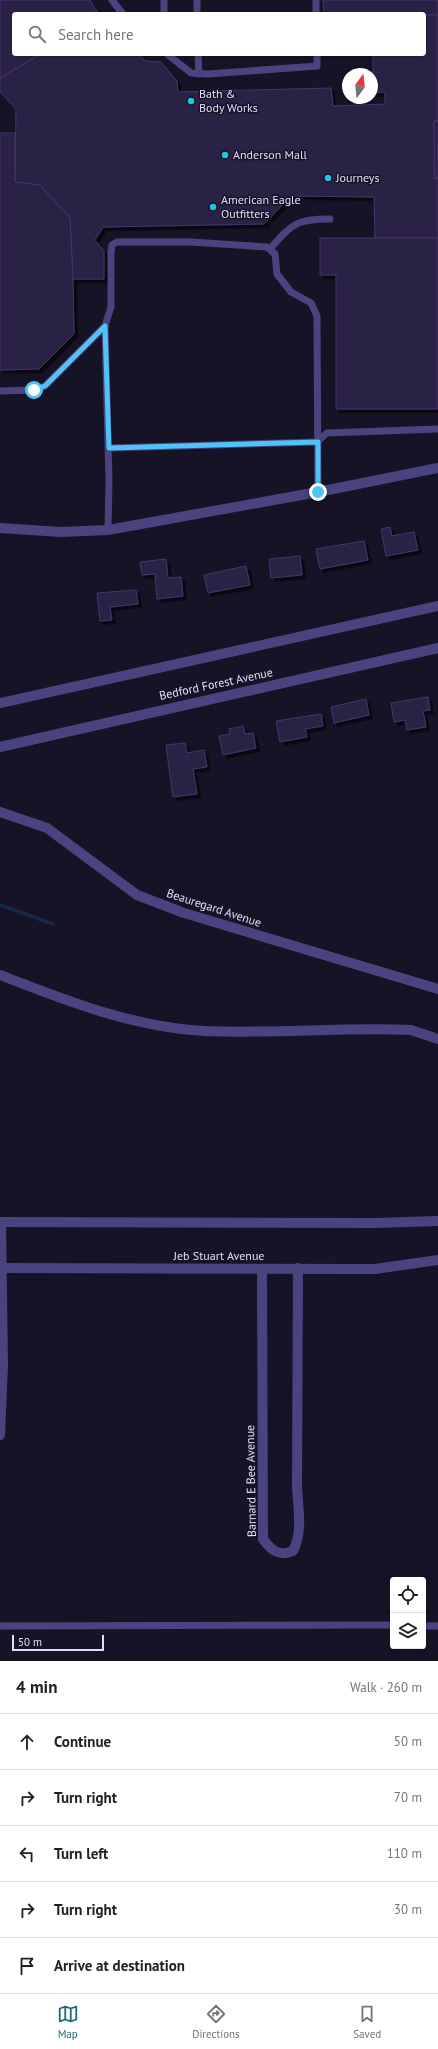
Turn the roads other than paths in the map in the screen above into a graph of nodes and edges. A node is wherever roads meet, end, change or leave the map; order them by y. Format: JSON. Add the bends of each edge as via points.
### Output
{"nodes":[{"id":1,"x":112,"y":0,"type":"edge"},
{"id":2,"x":164,"y":0,"type":"edge"},
{"id":3,"x":197,"y":0,"type":"edge"},
{"id":4,"x":316,"y":0,"type":"edge"},
{"id":5,"x":121,"y":12,"type":"edge"},
{"id":6,"x":164,"y":12,"type":"edge"},
{"id":7,"x":197,"y":12,"type":"edge"},
{"id":8,"x":316,"y":12,"type":"edge"},
{"id":9,"x":169,"y":56,"type":"edge"},
{"id":10,"x":198,"y":56,"type":"edge"},
{"id":11,"x":317,"y":56,"type":"edge"},
{"id":12,"x":199,"y":74,"type":"junction"},
{"id":13,"x":330,"y":219,"type":"dead end"},
{"id":14,"x":270,"y":249,"type":"junction"},
{"id":15,"x":105,"y":326,"type":"junction"},
{"id":16,"x":0,"y":391,"type":"edge"},
{"id":17,"x":438,"y":429,"type":"edge"},
{"id":18,"x":318,"y":442,"type":"junction"},
{"id":19,"x":109,"y":448,"type":"junction"},
{"id":20,"x":438,"y":468,"type":"edge"},
{"id":21,"x":318,"y":492,"type":"junction"},
{"id":22,"x":0,"y":528,"type":"edge"},
{"id":23,"x":108,"y":530,"type":"junction"},
{"id":24,"x":438,"y":606,"type":"edge"},
{"id":25,"x":438,"y":648,"type":"edge"},
{"id":26,"x":0,"y":703,"type":"edge"},
{"id":27,"x":0,"y":747,"type":"edge"},
{"id":28,"x":0,"y":812,"type":"edge"},
{"id":29,"x":0,"y":975,"type":"edge"},
{"id":30,"x":438,"y":989,"type":"edge"},
{"id":31,"x":438,"y":1038,"type":"edge"},
{"id":32,"x":438,"y":1221,"type":"edge"},
{"id":33,"x":0,"y":1222,"type":"edge"},
{"id":34,"x":438,"y":1260,"type":"edge"},
{"id":35,"x":0,"y":1268,"type":"edge"},
{"id":36,"x":298,"y":1268,"type":"junction"},
{"id":37,"x":262,"y":1270,"type":"junction"},
{"id":38,"x":0,"y":1435,"type":"edge"},
{"id":39,"x":390,"y":1625,"type":"edge"},
{"id":40,"x":0,"y":1626,"type":"edge"},
{"id":41,"x":426,"y":1626,"type":"edge"},
{"id":42,"x":438,"y":1626,"type":"edge"}],
"edges":[{"from":1,"to":5,"type":"lane"},
{"from":2,"to":6,"type":"lane"},
{"from":3,"to":7,"type":"lane"},
{"from":4,"to":8,"type":"lane"},
{"from":9,"to":12,"type":"lane","via":[[181,67]]},
{"from":10,"to":12,"type":"lane"},
{"from":11,"to":12,"type":"lane","via":[[317,66]]},
{"from":13,"to":14,"type":"lane","via":[[310,219],[295,223]]},
{"from":14,"to":15,"type":"lane","via":[[261,246],[191,242],[117,242],[112,245],[111,252],[111,307]]},
{"from":14,"to":18,"type":"lane","via":[[275,254],[277,274],[291,292],[311,303],[316,316]]},
{"from":15,"to":16,"type":"lane","via":[[45,386],[34,390]]},
{"from":15,"to":19,"type":"lane"},
{"from":17,"to":18,"type":"lane","via":[[327,433]]},
{"from":18,"to":19,"type":"lane"},
{"from":18,"to":21,"type":"lane"},
{"from":19,"to":23,"type":"lane"},
{"from":20,"to":21,"type":"street"},
{"from":21,"to":23,"type":"street"},
{"from":22,"to":23,"type":"street","via":[[61,532]]},
{"from":24,"to":26,"type":"street"},
{"from":25,"to":27,"type":"street","name":"Bedford Forest Avenue"},
{"from":28,"to":30,"type":"street","name":"Beauregard Avenue","via":[[47,828],[137,895],[184,913]]},
{"from":29,"to":31,"type":"street","via":[[121,1018],[152,1024],[204,1031],[411,1030]]},
{"from":32,"to":33,"type":"street"},
{"from":33,"to":35,"type":"street"},
{"from":34,"to":36,"type":"street","name":"Jeb Stuart Avenue","via":[[375,1269]]},
{"from":35,"to":37,"type":"street","name":"Jeb Stuart Avenue"},
{"from":35,"to":38,"type":"street","via":[[3,1366]]},
{"from":36,"to":37,"type":"street","name":"Jeb Stuart Avenue"},
{"from":36,"to":37,"type":"street","name":"Barnard E Bee Avenue","via":[[299,1529],[297,1544],[293,1551],[286,1554],[270,1549],[262,1539]]},
{"from":39,"to":40,"type":"lane"},
{"from":41,"to":42,"type":"lane"}]}
